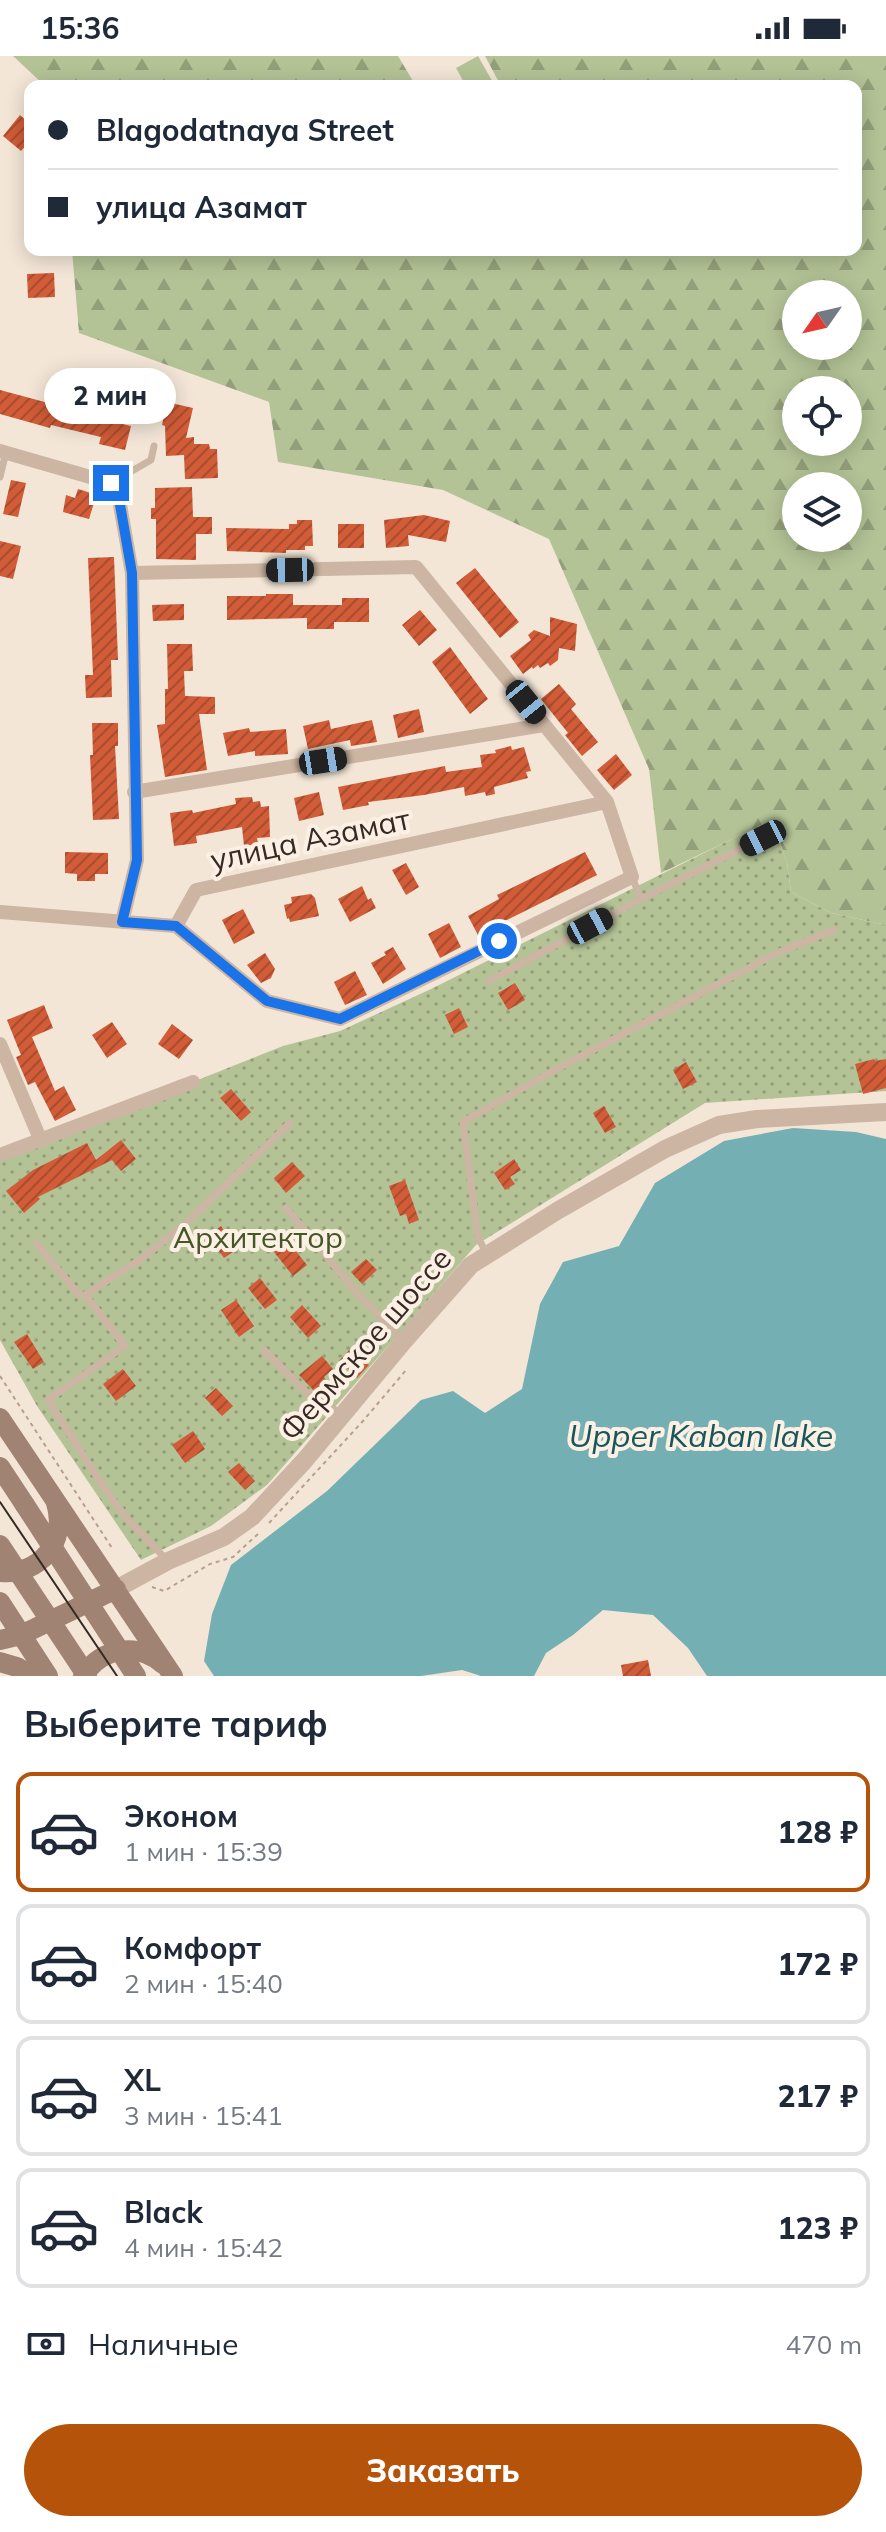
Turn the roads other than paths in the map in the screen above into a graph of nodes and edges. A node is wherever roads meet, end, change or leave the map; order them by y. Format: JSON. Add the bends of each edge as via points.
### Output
{"nodes":[{"id":1,"x":154,"y":446,"type":"dead end"},
{"id":2,"x":3,"y":451,"type":"edge"},
{"id":3,"x":0,"y":477,"type":"edge"},
{"id":4,"x":111,"y":483,"type":"junction"},
{"id":5,"x":132,"y":573,"type":"junction"},
{"id":6,"x":544,"y":725,"type":"junction"},
{"id":7,"x":134,"y":792,"type":"junction"},
{"id":8,"x":607,"y":802,"type":"junction"},
{"id":9,"x":763,"y":838,"type":"dead end"},
{"id":10,"x":632,"y":877,"type":"junction"},
{"id":11,"x":641,"y":899,"type":"junction"},
{"id":12,"x":0,"y":912,"type":"edge"},
{"id":13,"x":122,"y":922,"type":"junction"},
{"id":14,"x":176,"y":926,"type":"junction"},
{"id":15,"x":834,"y":930,"type":"dead end"},
{"id":16,"x":489,"y":981,"type":"dead end"},
{"id":17,"x":0,"y":1044,"type":"edge"},
{"id":18,"x":193,"y":1082,"type":"dead end"},
{"id":19,"x":886,"y":1112,"type":"edge"},
{"id":20,"x":290,"y":1123,"type":"dead end"},
{"id":21,"x":41,"y":1141,"type":"junction"},
{"id":22,"x":0,"y":1155,"type":"edge"},
{"id":23,"x":286,"y":1208,"type":"dead end"},
{"id":24,"x":36,"y":1243,"type":"dead end"},
{"id":25,"x":487,"y":1255,"type":"junction"},
{"id":26,"x":85,"y":1295,"type":"junction"},
{"id":27,"x":404,"y":1341,"type":"junction"},
{"id":28,"x":264,"y":1350,"type":"dead end"},
{"id":29,"x":343,"y":1414,"type":"junction"},
{"id":30,"x":0,"y":1418,"type":"edge"},
{"id":31,"x":0,"y":1467,"type":"edge"},
{"id":32,"x":51,"y":1493,"type":"junction"},
{"id":33,"x":0,"y":1545,"type":"edge"},
{"id":34,"x":168,"y":1561,"type":"junction"},
{"id":35,"x":0,"y":1572,"type":"edge"},
{"id":36,"x":116,"y":1589,"type":"junction"},
{"id":37,"x":0,"y":1602,"type":"edge"},
{"id":38,"x":21,"y":1635,"type":"junction"},
{"id":39,"x":0,"y":1640,"type":"edge"},
{"id":40,"x":0,"y":1662,"type":"edge"},
{"id":41,"x":172,"y":1674,"type":"edge"},
{"id":42,"x":31,"y":1676,"type":"edge"},
{"id":43,"x":48,"y":1676,"type":"edge"},
{"id":44,"x":85,"y":1676,"type":"edge"},
{"id":45,"x":136,"y":1676,"type":"edge"}],
"edges":[{"from":1,"to":4,"type":"lane","via":[[151,460]]},
{"from":2,"to":3,"type":"lane"},
{"from":2,"to":4,"type":"street"},
{"from":4,"to":5,"type":"street","via":[[119,499]]},
{"from":5,"to":6,"type":"street","via":[[416,567]]},
{"from":5,"to":7,"type":"street"},
{"from":6,"to":7,"type":"street"},
{"from":6,"to":8,"type":"street"},
{"from":7,"to":13,"type":"street","via":[[137,860]]},
{"from":8,"to":10,"type":"street"},
{"from":8,"to":14,"type":"street","name":"улица Азамат","via":[[196,890]]},
{"from":9,"to":11,"type":"lane"},
{"from":10,"to":11,"type":"lane"},
{"from":10,"to":14,"type":"street","via":[[340,1019],[267,1001]]},
{"from":11,"to":16,"type":"lane"},
{"from":12,"to":13,"type":"street"},
{"from":13,"to":14,"type":"street"},
{"from":15,"to":25,"type":"lane","via":[[777,953],[463,1122],[478,1237]]},
{"from":17,"to":21,"type":"street"},
{"from":18,"to":21,"type":"street"},
{"from":19,"to":25,"type":"street","name":"Фермское шоссе","via":[[719,1125],[665,1149]]},
{"from":20,"to":26,"type":"lane","via":[[183,1226]]},
{"from":21,"to":22,"type":"street"},
{"from":23,"to":27,"type":"lane"},
{"from":24,"to":26,"type":"lane","via":[[79,1295]]},
{"from":25,"to":27,"type":"street","name":"Фермское шоссе","via":[[471,1265]]},
{"from":26,"to":34,"type":"lane","via":[[125,1346],[48,1400],[128,1520]]},
{"from":27,"to":29,"type":"street","name":"Фермское шоссе"},
{"from":28,"to":29,"type":"lane","via":[[310,1396]]},
{"from":29,"to":34,"type":"street","name":"Фермское шоссе","via":[[252,1517],[224,1537]]},
{"from":30,"to":32,"type":"main road"},
{"from":31,"to":45,"type":"main road","bridge":true},
{"from":32,"to":35,"type":"main road","via":[[60,1521],[51,1550],[28,1569]]},
{"from":32,"to":36,"type":"main road"},
{"from":33,"to":44,"type":"main road","bridge":true},
{"from":34,"to":36,"type":"street","name":"Фермское шоссе"},
{"from":36,"to":38,"type":"main road","name":"Фермское шоссе"},
{"from":36,"to":41,"type":"main road"},
{"from":37,"to":38,"type":"main road"},
{"from":38,"to":39,"type":"main road","name":"Фермское шоссе"},
{"from":38,"to":43,"type":"main road"},
{"from":40,"to":42,"type":"main road"},
{"from":41,"to":44,"type":"main road","via":[[157,1659],[128,1650],[99,1659]]}]}
